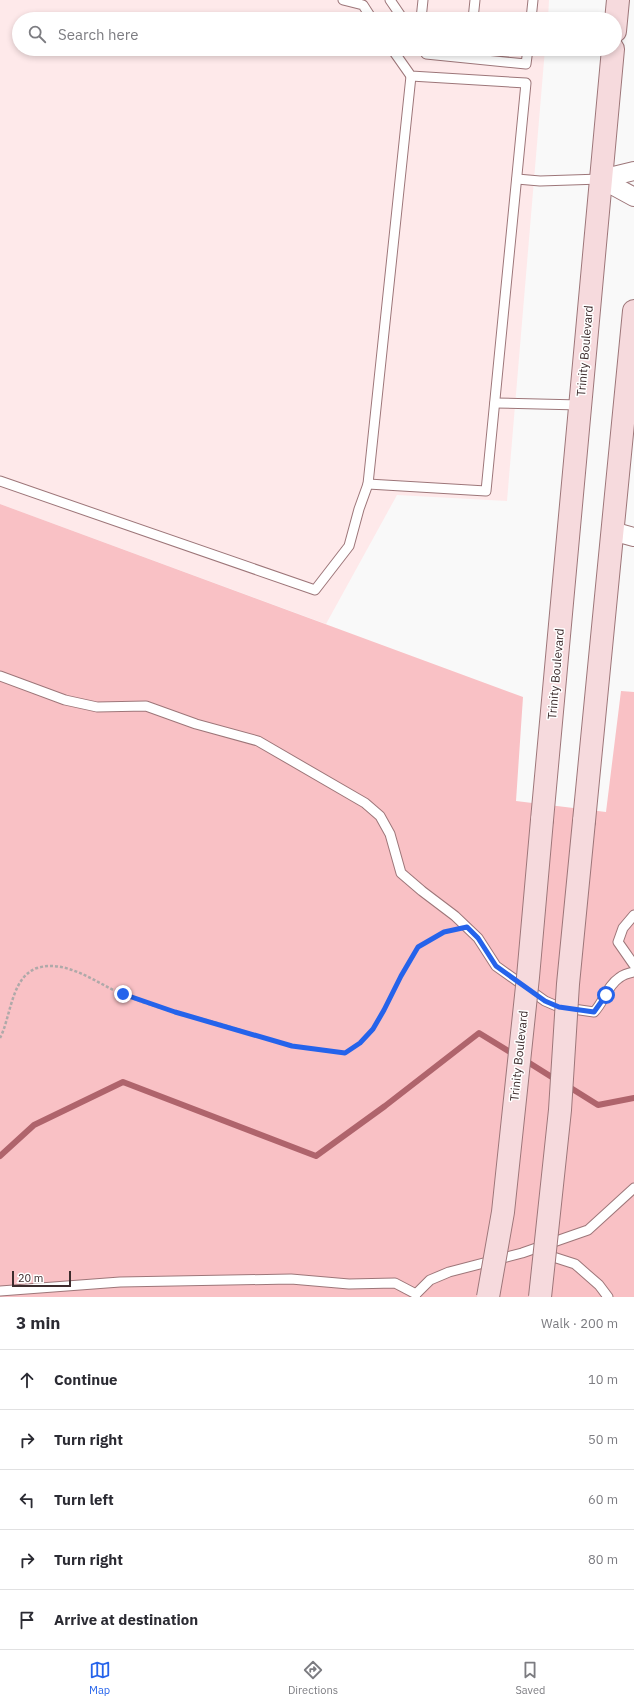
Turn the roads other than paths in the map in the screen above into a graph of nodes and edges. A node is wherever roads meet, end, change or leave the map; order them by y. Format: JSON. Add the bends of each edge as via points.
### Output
{"nodes":[{"id":1,"x":343,"y":0,"type":"edge"},
{"id":2,"x":390,"y":0,"type":"edge"},
{"id":3,"x":423,"y":0,"type":"edge"},
{"id":4,"x":475,"y":0,"type":"edge"},
{"id":5,"x":532,"y":0,"type":"edge"},
{"id":6,"x":618,"y":0,"type":"edge"},
{"id":7,"x":368,"y":12,"type":"edge"},
{"id":8,"x":398,"y":12,"type":"edge"},
{"id":9,"x":422,"y":12,"type":"edge"},
{"id":10,"x":474,"y":12,"type":"edge"},
{"id":11,"x":531,"y":12,"type":"edge"},
{"id":12,"x":617,"y":12,"type":"edge"},
{"id":13,"x":397,"y":56,"type":"edge"},
{"id":14,"x":481,"y":56,"type":"edge"},
{"id":15,"x":527,"y":56,"type":"edge"},
{"id":16,"x":612,"y":56,"type":"edge"},
{"id":17,"x":411,"y":76,"type":"junction"},
{"id":18,"x":634,"y":171,"type":"edge"},
{"id":19,"x":516,"y":179,"type":"junction"},
{"id":20,"x":601,"y":179,"type":"junction"},
{"id":21,"x":634,"y":197,"type":"edge"},
{"id":22,"x":634,"y":311,"type":"edge"},
{"id":23,"x":495,"y":402,"type":"junction"},
{"id":24,"x":580,"y":405,"type":"junction"},
{"id":25,"x":0,"y":481,"type":"edge"},
{"id":26,"x":368,"y":484,"type":"junction"},
{"id":27,"x":612,"y":531,"type":"junction"},
{"id":28,"x":634,"y":537,"type":"edge"},
{"id":29,"x":0,"y":676,"type":"edge"},
{"id":30,"x":634,"y":915,"type":"edge"},
{"id":31,"x":634,"y":965,"type":"edge"},
{"id":32,"x":634,"y":972,"type":"edge"},
{"id":33,"x":634,"y":1188,"type":"edge"},
{"id":34,"x":532,"y":1250,"type":"junction"},
{"id":35,"x":0,"y":1291,"type":"edge"},
{"id":36,"x":416,"y":1296,"type":"edge"},
{"id":37,"x":488,"y":1297,"type":"edge"},
{"id":38,"x":540,"y":1297,"type":"edge"},
{"id":39,"x":608,"y":1297,"type":"edge"}],
"edges":[{"from":1,"to":7,"type":"lane","via":[[363,5]]},
{"from":2,"to":8,"type":"lane"},
{"from":3,"to":9,"type":"lane"},
{"from":4,"to":10,"type":"lane"},
{"from":5,"to":11,"type":"lane"},
{"from":6,"to":12,"type":"main road"},
{"from":13,"to":17,"type":"lane"},
{"from":14,"to":15,"type":"lane","via":[[526,64]]},
{"from":16,"to":20,"type":"main road","name":"Trinity Boulevard"},
{"from":17,"to":19,"type":"lane","via":[[526,83]]},
{"from":17,"to":26,"type":"lane"},
{"from":18,"to":20,"type":"street"},
{"from":19,"to":20,"type":"lane"},
{"from":19,"to":23,"type":"lane"},
{"from":20,"to":21,"type":"street"},
{"from":20,"to":24,"type":"main road","name":"Trinity Boulevard"},
{"from":22,"to":27,"type":"main road"},
{"from":23,"to":24,"type":"lane"},
{"from":23,"to":26,"type":"lane","via":[[486,491]]},
{"from":24,"to":37,"type":"main road","name":"Trinity Boulevard","bridge":true,"via":[[528,977],[503,1212]]},
{"from":25,"to":26,"type":"lane","via":[[315,590],[349,546]]},
{"from":27,"to":28,"type":"street"},
{"from":27,"to":38,"type":"main road","bridge":true,"via":[[568,984],[560,1110]]},
{"from":29,"to":32,"type":"lane","via":[[65,700],[97,707],[146,706],[196,724],[258,741],[365,803],[380,816],[390,834],[401,873],[467,927],[478,938],[496,966],[545,1001],[559,1007],[594,1012],[611,986],[620,977]]},
{"from":30,"to":31,"type":"lane","via":[[623,928],[618,942]]},
{"from":33,"to":34,"type":"lane","via":[[588,1230]]},
{"from":34,"to":36,"type":"lane","via":[[449,1272],[430,1280]]},
{"from":34,"to":39,"type":"lane","via":[[575,1264],[599,1285]]},
{"from":35,"to":36,"type":"lane","via":[[120,1282],[291,1278],[349,1284],[395,1283]]}]}
